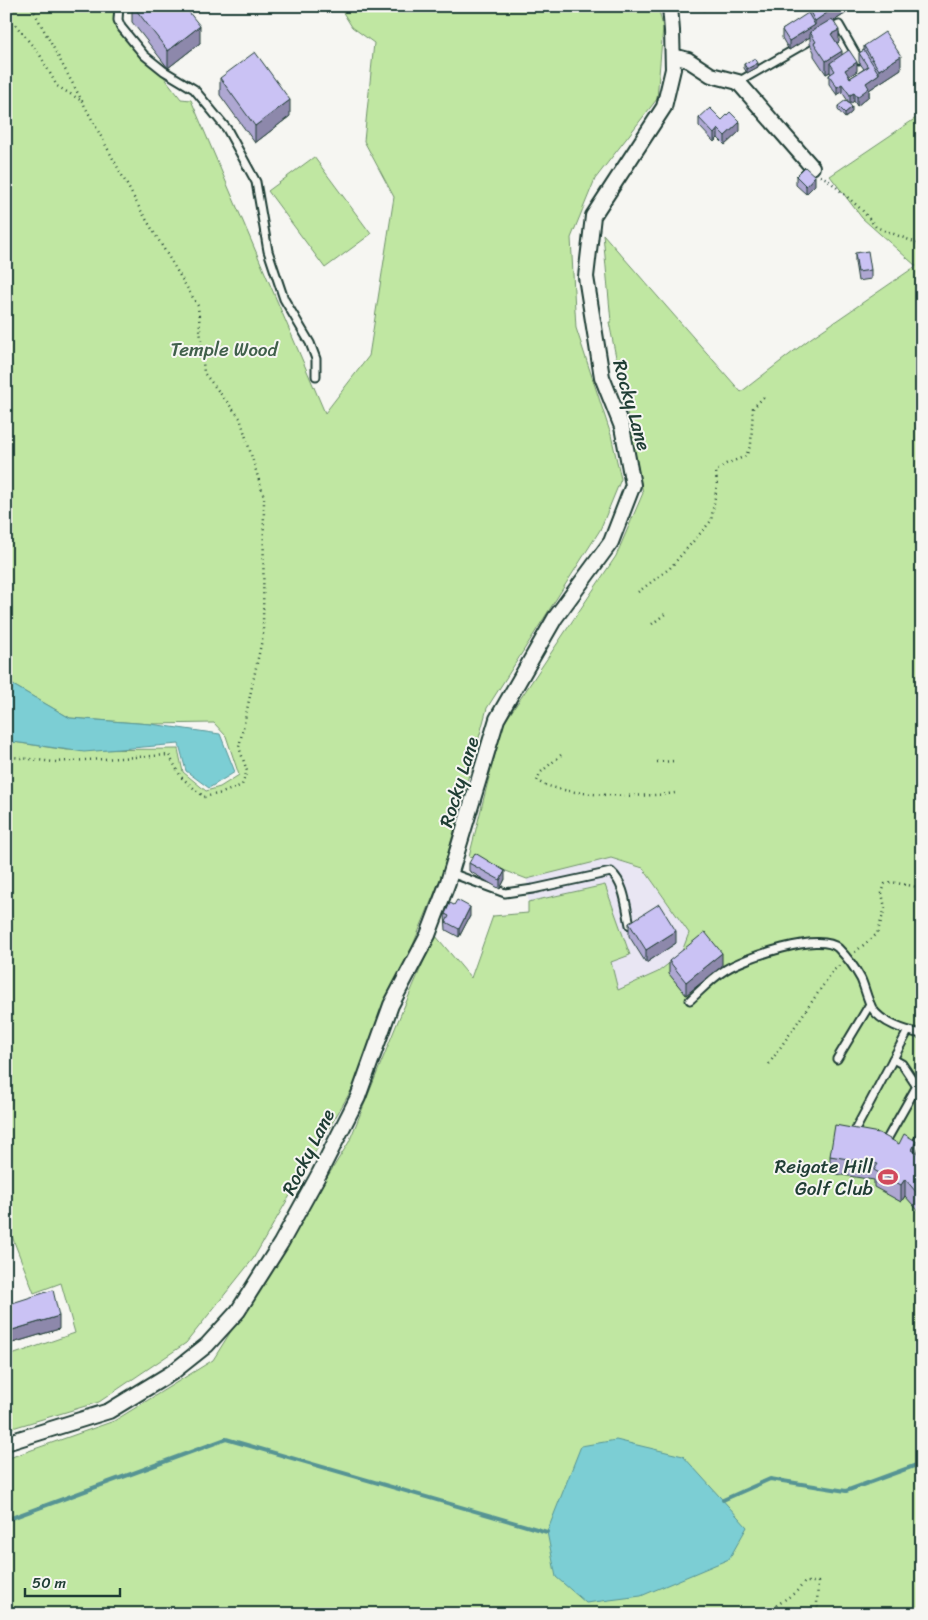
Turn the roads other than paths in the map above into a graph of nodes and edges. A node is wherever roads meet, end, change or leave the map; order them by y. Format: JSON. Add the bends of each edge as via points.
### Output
{"nodes":[{"id":1,"x":119,"y":6,"type":"edge"},
{"id":2,"x":670,"y":6,"type":"edge"},
{"id":3,"x":673,"y":56,"type":"junction"},
{"id":4,"x":859,"y":60,"type":"edge"},
{"id":5,"x":738,"y":82,"type":"junction"},
{"id":6,"x":812,"y":167,"type":"road end"},
{"id":7,"x":316,"y":376,"type":"dead end"},
{"id":8,"x":451,"y":873,"type":"junction"},
{"id":9,"x":630,"y":925,"type":"edge"},
{"id":10,"x":690,"y":1000,"type":"dead end"},
{"id":11,"x":870,"y":1004,"type":"junction"},
{"id":12,"x":908,"y":1031,"type":"junction"},
{"id":13,"x":922,"y":1034,"type":"edge"},
{"id":14,"x":837,"y":1059,"type":"dead end"},
{"id":15,"x":893,"y":1059,"type":"junction"},
{"id":16,"x":917,"y":1086,"type":"junction"},
{"id":17,"x":922,"y":1094,"type":"edge"},
{"id":18,"x":922,"y":1133,"type":"edge"},
{"id":19,"x":860,"y":1138,"type":"edge"},
{"id":20,"x":877,"y":1140,"type":"edge"},
{"id":21,"x":912,"y":1152,"type":"edge"},
{"id":22,"x":6,"y":1443,"type":"edge"}],
"edges":[{"from":1,"to":7,"type":"lane","via":[[121,27],[144,55],[194,89],[227,129],[256,182],[268,251],[284,299],[310,343],[316,359]]},
{"from":2,"to":3,"type":"street","name":"Rocky Lane"},
{"from":3,"to":5,"type":"street","via":[[688,60],[711,75]]},
{"from":3,"to":8,"type":"street","name":"Rocky Lane","via":[[664,107],[593,216],[586,277],[602,377],[622,427],[633,485],[611,542],[555,618],[497,719]]},
{"from":4,"to":5,"type":"lane","via":[[839,24]]},
{"from":5,"to":6,"type":"street"},
{"from":8,"to":9,"type":"lane","via":[[505,893],[611,872],[621,886]]},
{"from":8,"to":22,"type":"street","name":"Rocky Lane","via":[[428,935],[391,1005],[358,1097],[320,1174],[238,1310],[207,1345],[173,1372],[109,1411]]},
{"from":10,"to":11,"type":"lane","via":[[724,970],[770,951],[818,942],[836,946],[861,980]]},
{"from":11,"to":12,"type":"lane","via":[[890,1023]]},
{"from":11,"to":14,"type":"lane"},
{"from":12,"to":13,"type":"lane"},
{"from":12,"to":15,"type":"lane"},
{"from":15,"to":16,"type":"lane","via":[[902,1064]]},
{"from":15,"to":19,"type":"lane","via":[[851,1137]]},
{"from":16,"to":17,"type":"lane"},
{"from":16,"to":20,"type":"lane","via":[[886,1140]]},
{"from":18,"to":21,"type":"lane"}]}
